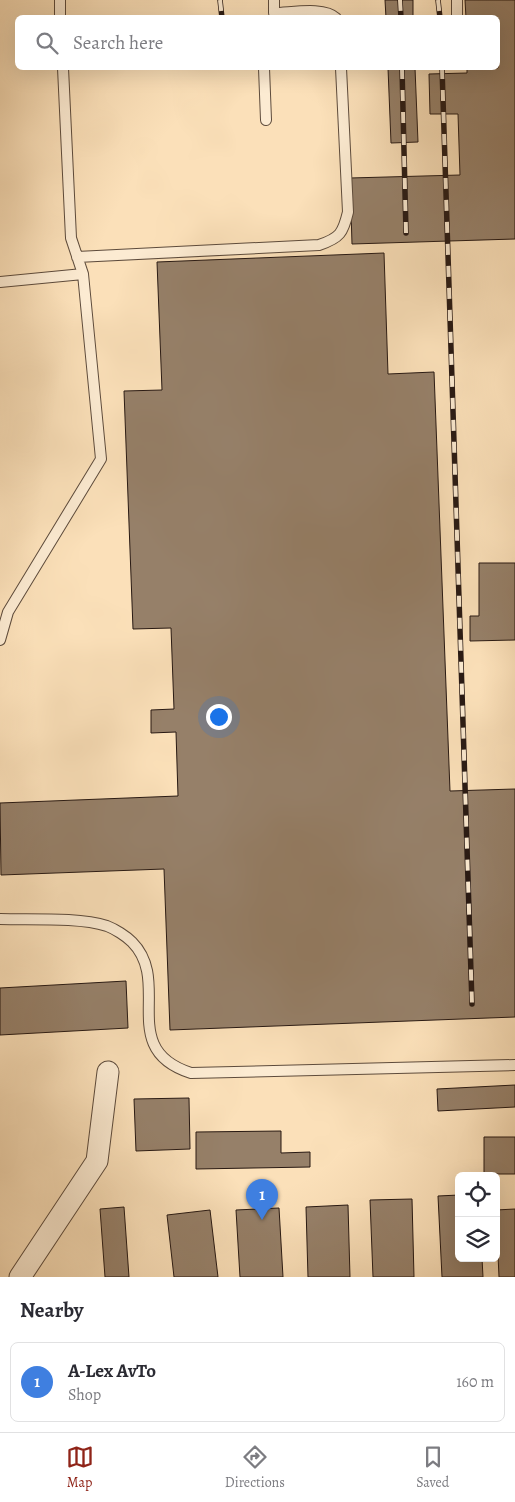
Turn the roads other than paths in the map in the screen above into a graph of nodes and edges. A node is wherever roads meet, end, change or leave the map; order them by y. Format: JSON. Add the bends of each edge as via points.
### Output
{"nodes":[{"id":1,"x":60,"y":0,"type":"edge"},
{"id":2,"x":274,"y":0,"type":"edge"},
{"id":3,"x":457,"y":0,"type":"edge"},
{"id":4,"x":60,"y":15,"type":"edge"},
{"id":5,"x":274,"y":15,"type":"edge"},
{"id":6,"x":333,"y":15,"type":"edge"},
{"id":7,"x":457,"y":15,"type":"edge"},
{"id":8,"x":63,"y":70,"type":"edge"},
{"id":9,"x":264,"y":70,"type":"edge"},
{"id":10,"x":341,"y":70,"type":"edge"},
{"id":11,"x":266,"y":120,"type":"dead end"},
{"id":12,"x":77,"y":256,"type":"junction"},
{"id":13,"x":83,"y":274,"type":"junction"},
{"id":14,"x":0,"y":282,"type":"edge"},
{"id":15,"x":0,"y":640,"type":"edge"},
{"id":16,"x":0,"y":919,"type":"edge"},
{"id":17,"x":515,"y":1065,"type":"edge"},
{"id":18,"x":108,"y":1072,"type":"dead end"},
{"id":19,"x":20,"y":1277,"type":"edge"}],
"edges":[{"from":1,"to":4,"type":"lane"},
{"from":2,"to":5,"type":"lane"},
{"from":3,"to":7,"type":"lane"},
{"from":5,"to":6,"type":"lane","via":[[322,11]]},
{"from":8,"to":12,"type":"lane","via":[[70,238]]},
{"from":9,"to":11,"type":"lane"},
{"from":10,"to":12,"type":"lane","via":[[348,212],[343,230],[334,240],[319,245]]},
{"from":12,"to":13,"type":"lane"},
{"from":13,"to":14,"type":"lane"},
{"from":13,"to":15,"type":"lane","via":[[101,459],[8,612]]},
{"from":16,"to":17,"type":"lane","via":[[89,922],[109,926],[128,938],[141,951],[148,970],[149,1028],[155,1048],[176,1068],[191,1073]]},
{"from":18,"to":19,"type":"street","via":[[97,1161]]}]}
